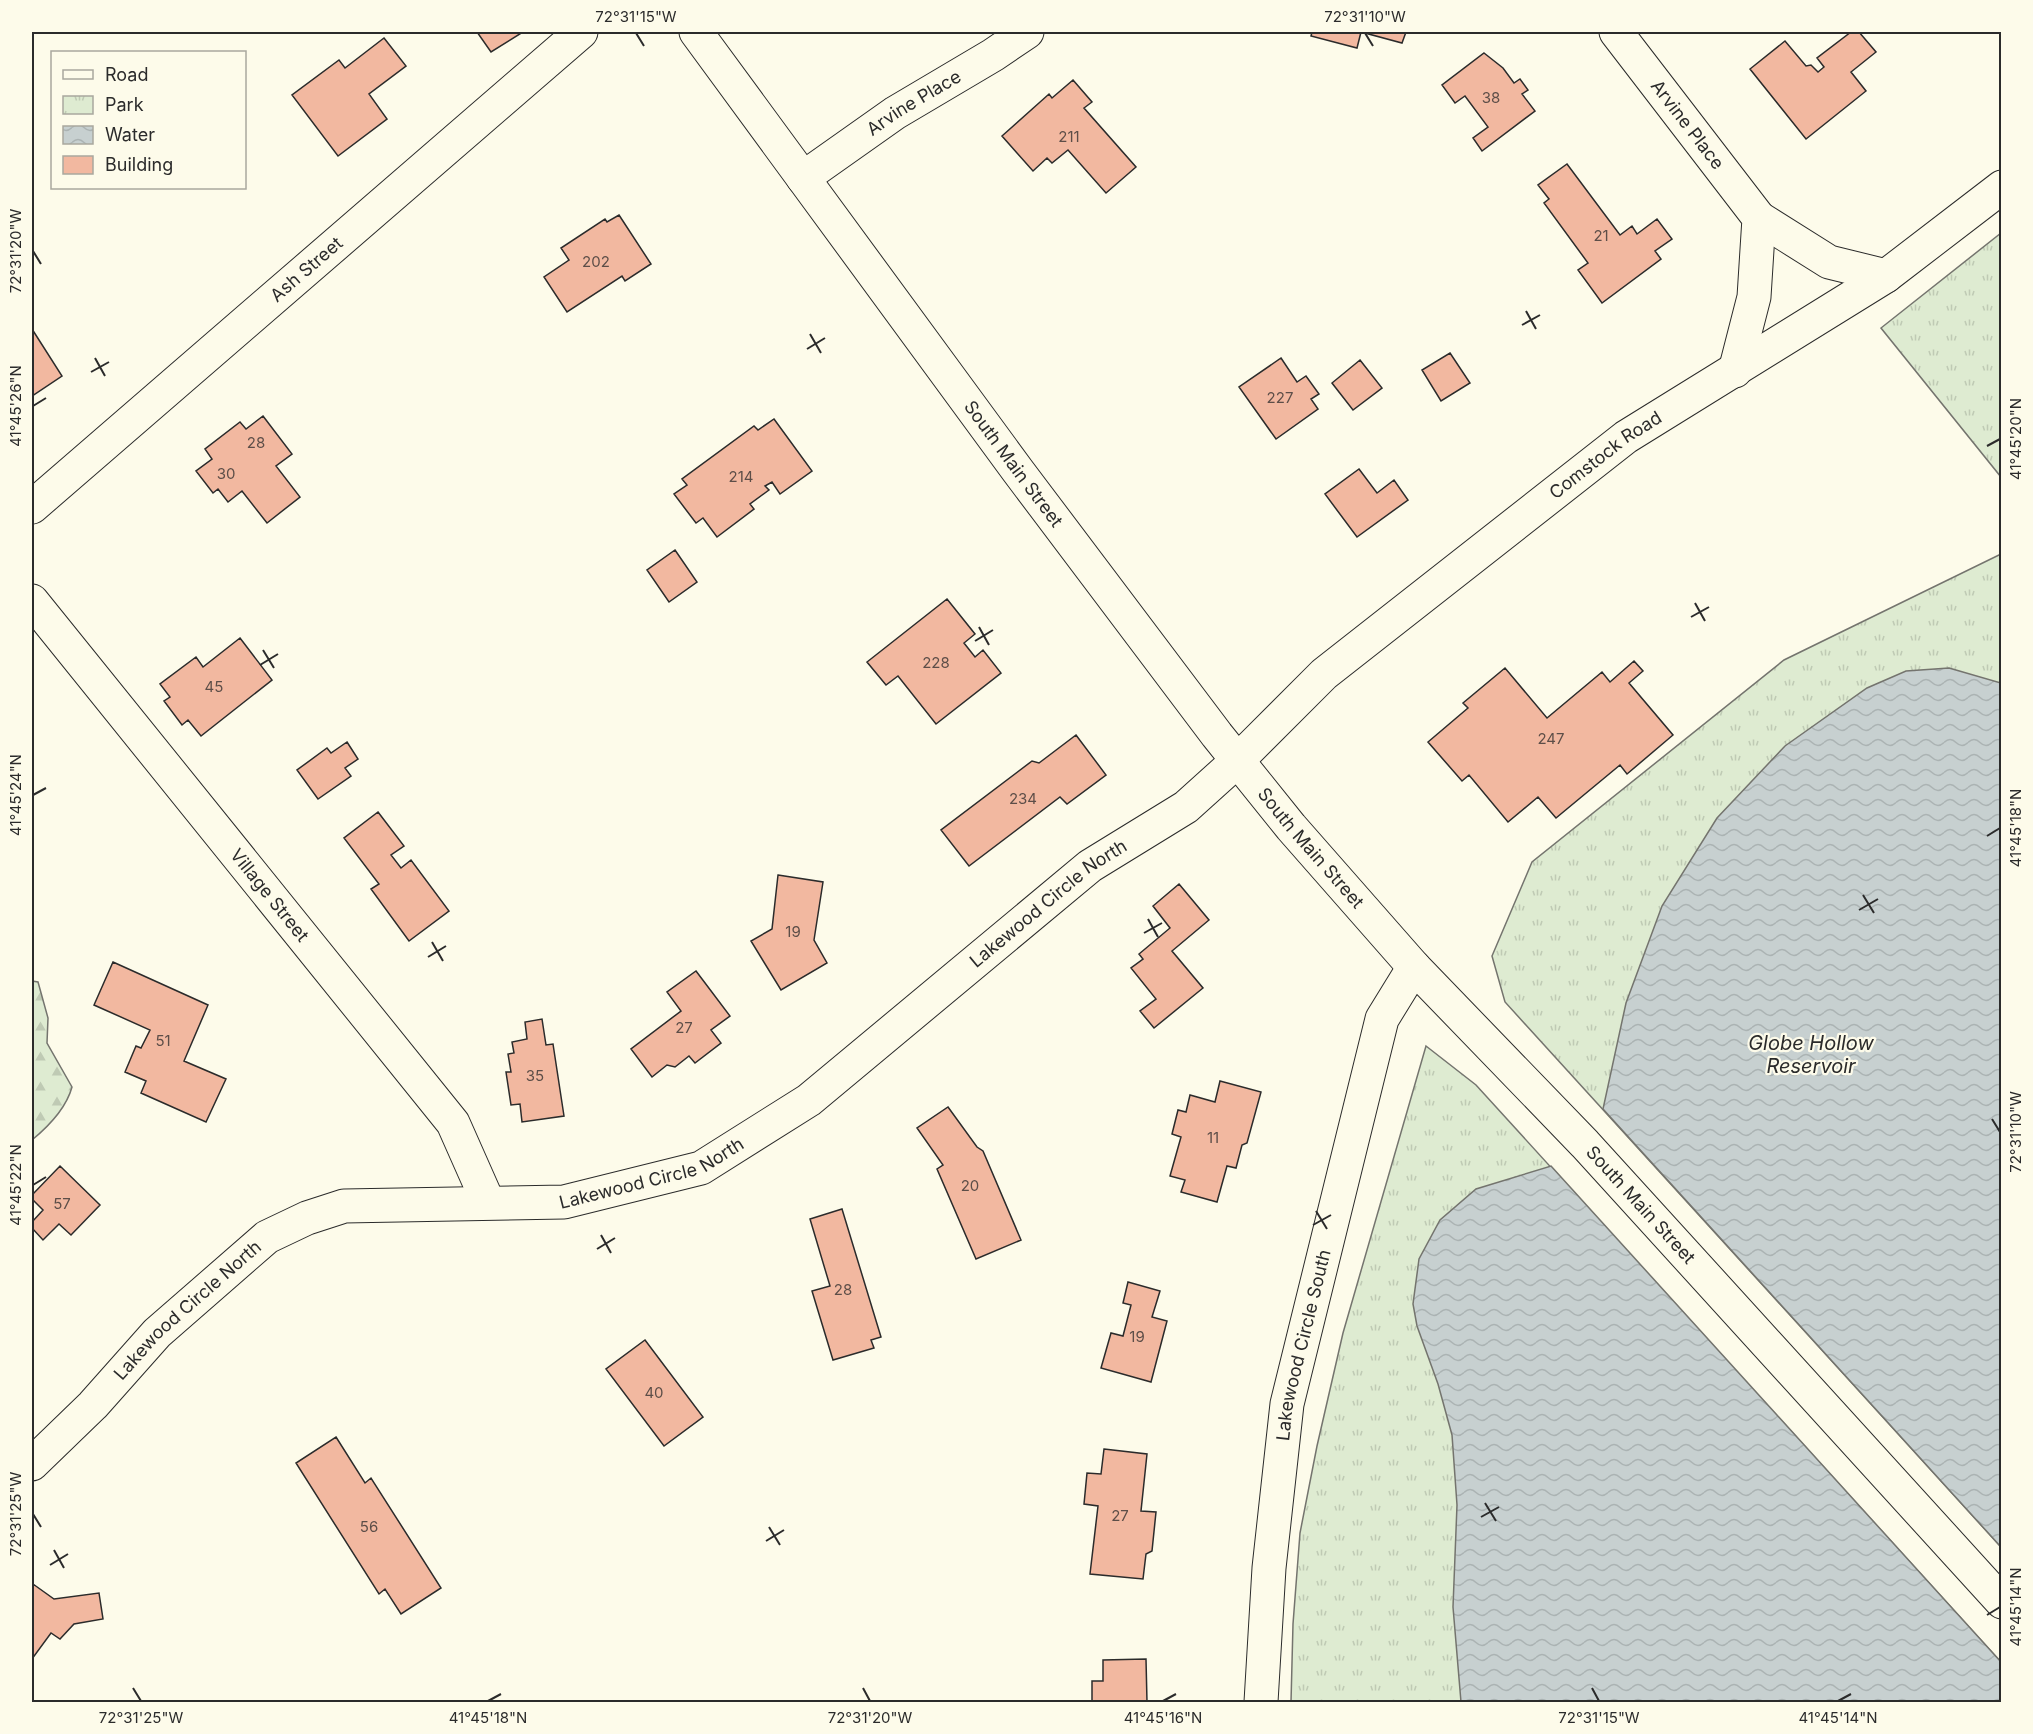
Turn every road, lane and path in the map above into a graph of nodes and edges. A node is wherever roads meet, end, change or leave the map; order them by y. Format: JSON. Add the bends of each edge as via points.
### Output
{"nodes":[{"id":1,"x":581,"y":32,"type":"edge"},
{"id":2,"x":696,"y":32,"type":"edge"},
{"id":3,"x":1027,"y":32,"type":"edge"},
{"id":4,"x":1616,"y":32,"type":"edge"},
{"id":5,"x":803,"y":177,"type":"junction"},
{"id":6,"x":2001,"y":187,"type":"edge"},
{"id":7,"x":1759,"y":218,"type":"junction"},
{"id":8,"x":1886,"y":276,"type":"junction"},
{"id":9,"x":1735,"y":371,"type":"junction"},
{"id":10,"x":32,"y":507,"type":"edge"},
{"id":11,"x":32,"y":601,"type":"edge"},
{"id":12,"x":1237,"y":761,"type":"junction"},
{"id":13,"x":1414,"y":967,"type":"junction"},
{"id":14,"x":488,"y":1202,"type":"junction"},
{"id":15,"x":32,"y":1464,"type":"edge"},
{"id":16,"x":2001,"y":1602,"type":"edge"},
{"id":17,"x":1262,"y":1702,"type":"edge"}],
"edges":[{"from":1,"to":10,"type":"street","name":"Ash Street"},
{"from":2,"to":5,"type":"street","name":"South Main Street"},
{"from":3,"to":5,"type":"street","name":"Arvine Place","via":[[895,113]]},
{"from":4,"to":7,"type":"street","name":"Arvine Place"},
{"from":5,"to":12,"type":"street","name":"South Main Street"},
{"from":6,"to":8,"type":"street","name":"Comstock Road"},
{"from":7,"to":8,"type":"street","name":"Arvine Place","via":[[1829,262]]},
{"from":7,"to":9,"type":"street","via":[[1754,297]]},
{"from":8,"to":9,"type":"street","name":"Comstock Road"},
{"from":9,"to":12,"type":"street","name":"Comstock Road","via":[[1626,437],[1324,674]]},
{"from":11,"to":14,"type":"street","name":"Village Street","via":[[453,1123]]},
{"from":12,"to":13,"type":"street","name":"South Main Street"},
{"from":12,"to":14,"type":"street","name":"Lakewood Circle North","via":[[1186,807],[1090,866],[809,1100],[701,1168],[564,1202]]},
{"from":13,"to":16,"type":"street","name":"South Main Street","via":[[1585,1144]]},
{"from":13,"to":17,"type":"street","name":"Lakewood Circle South","via":[[1382,1019],[1287,1404],[1269,1568]]},
{"from":14,"to":15,"type":"street","name":"Lakewood Circle North","via":[[344,1206],[267,1237],[157,1334],[93,1405]]}]}
